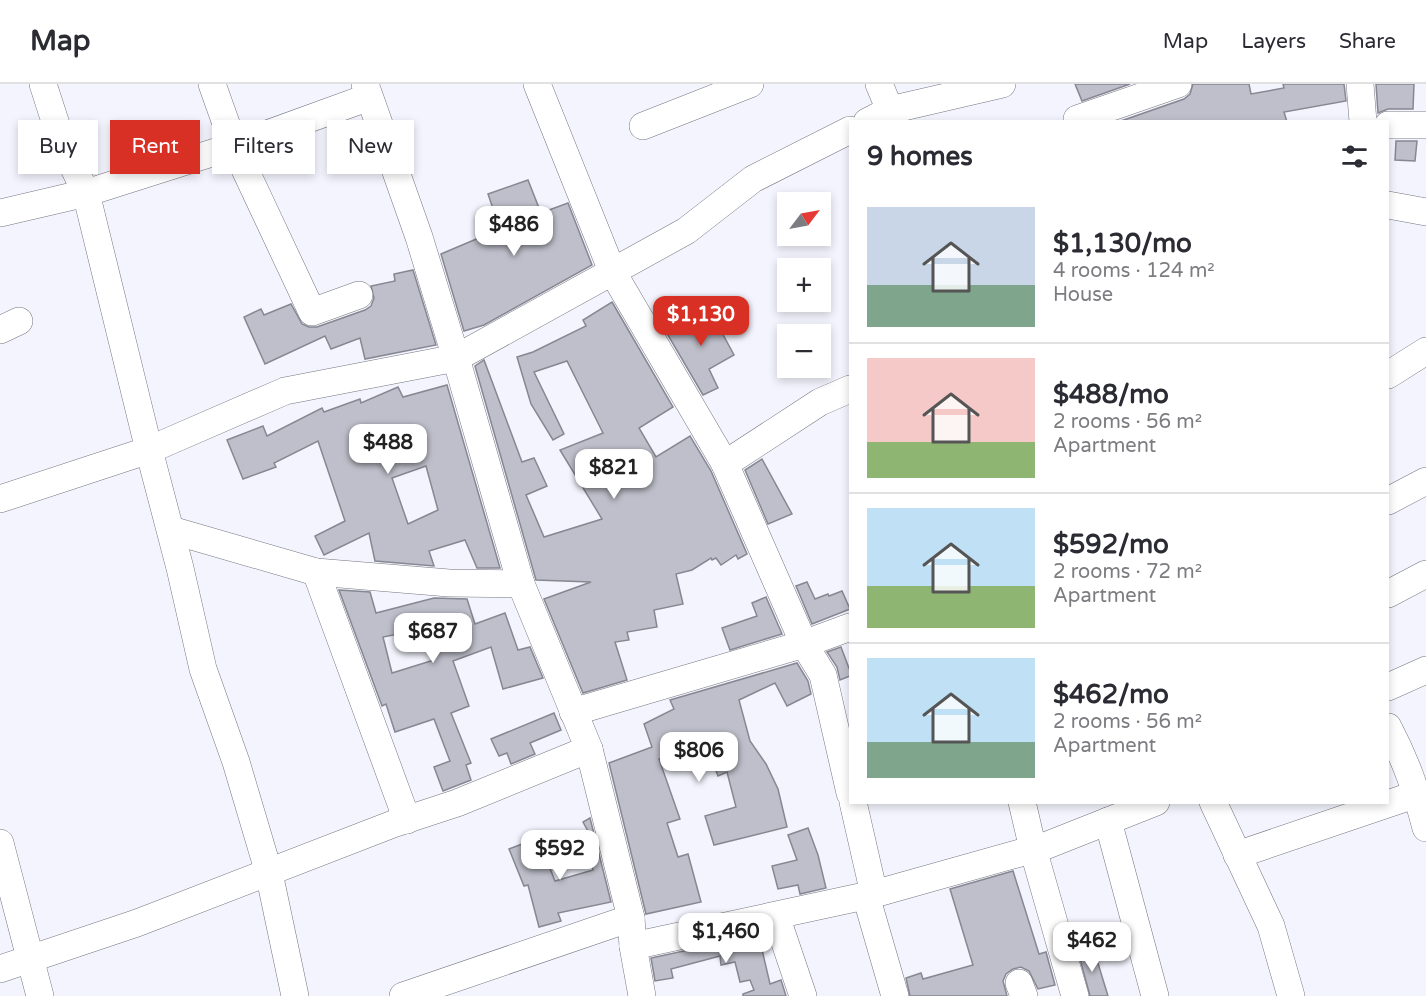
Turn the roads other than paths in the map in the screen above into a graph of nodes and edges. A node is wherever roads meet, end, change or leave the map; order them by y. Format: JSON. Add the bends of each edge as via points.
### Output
{"nodes":[{"id":1,"x":44,"y":84,"type":"edge"},
{"id":2,"x":212,"y":84,"type":"edge"},
{"id":3,"x":537,"y":84,"type":"edge"},
{"id":4,"x":750,"y":84,"type":"edge"},
{"id":5,"x":879,"y":84,"type":"edge"},
{"id":6,"x":1002,"y":84,"type":"edge"},
{"id":7,"x":1178,"y":84,"type":"edge"},
{"id":8,"x":1360,"y":84,"type":"edge"},
{"id":9,"x":367,"y":91,"type":"edge"},
{"id":10,"x":884,"y":118,"type":"edge"},
{"id":11,"x":1077,"y":119,"type":"dead end"},
{"id":12,"x":225,"y":120,"type":"edge"},
{"id":13,"x":297,"y":120,"type":"edge"},
{"id":14,"x":1365,"y":120,"type":"edge"},
{"id":15,"x":1389,"y":123,"type":"edge"},
{"id":16,"x":1426,"y":125,"type":"edge"},
{"id":17,"x":643,"y":126,"type":"dead end"},
{"id":18,"x":849,"y":131,"type":"edge"},
{"id":19,"x":212,"y":153,"type":"edge"},
{"id":20,"x":247,"y":174,"type":"edge"},
{"id":21,"x":86,"y":193,"type":"junction"},
{"id":22,"x":1389,"y":205,"type":"edge"},
{"id":23,"x":1426,"y":212,"type":"edge"},
{"id":24,"x":0,"y":213,"type":"edge"},
{"id":25,"x":612,"y":271,"type":"junction"},
{"id":26,"x":358,"y":295,"type":"dead end"},
{"id":27,"x":1425,"y":356,"type":"edge"},
{"id":28,"x":456,"y":358,"type":"junction"},
{"id":29,"x":1389,"y":374,"type":"edge"},
{"id":30,"x":849,"y":389,"type":"edge"},
{"id":31,"x":149,"y":450,"type":"junction"},
{"id":32,"x":725,"y":464,"type":"junction"},
{"id":33,"x":1426,"y":481,"type":"edge"},
{"id":34,"x":0,"y":499,"type":"edge"},
{"id":35,"x":1389,"y":500,"type":"edge"},
{"id":36,"x":171,"y":530,"type":"junction"},
{"id":37,"x":316,"y":572,"type":"junction"},
{"id":38,"x":1426,"y":574,"type":"edge"},
{"id":39,"x":521,"y":584,"type":"junction"},
{"id":40,"x":1389,"y":593,"type":"edge"},
{"id":41,"x":849,"y":627,"type":"edge"},
{"id":42,"x":804,"y":644,"type":"junction"},
{"id":43,"x":1426,"y":670,"type":"edge"},
{"id":44,"x":1389,"y":687,"type":"edge"},
{"id":45,"x":573,"y":712,"type":"junction"},
{"id":46,"x":1389,"y":730,"type":"edge"},
{"id":47,"x":589,"y":749,"type":"junction"},
{"id":48,"x":849,"y":789,"type":"edge"},
{"id":49,"x":1417,"y":794,"type":"junction"},
{"id":50,"x":1389,"y":803,"type":"edge"},
{"id":51,"x":853,"y":804,"type":"edge"},
{"id":52,"x":1022,"y":804,"type":"edge"},
{"id":53,"x":1151,"y":804,"type":"edge"},
{"id":54,"x":1214,"y":804,"type":"edge"},
{"id":55,"x":1387,"y":804,"type":"edge"},
{"id":56,"x":407,"y":820,"type":"junction"},
{"id":57,"x":1108,"y":821,"type":"junction"},
{"id":58,"x":1426,"y":828,"type":"edge"},
{"id":59,"x":0,"y":843,"type":"edge"},
{"id":60,"x":1033,"y":849,"type":"junction"},
{"id":61,"x":1237,"y":855,"type":"junction"},
{"id":62,"x":268,"y":873,"type":"junction"},
{"id":63,"x":870,"y":895,"type":"junction"},
{"id":64,"x":776,"y":916,"type":"junction"},
{"id":65,"x":631,"y":918,"type":"junction"},
{"id":66,"x":633,"y":946,"type":"junction"},
{"id":67,"x":29,"y":958,"type":"junction"},
{"id":68,"x":0,"y":969,"type":"edge"},
{"id":69,"x":40,"y":996,"type":"edge"},
{"id":70,"x":295,"y":996,"type":"edge"},
{"id":71,"x":403,"y":996,"type":"edge"},
{"id":72,"x":642,"y":996,"type":"edge"},
{"id":73,"x":803,"y":996,"type":"edge"},
{"id":74,"x":895,"y":996,"type":"edge"},
{"id":75,"x":1074,"y":996,"type":"edge"},
{"id":76,"x":1155,"y":996,"type":"edge"},
{"id":77,"x":1291,"y":996,"type":"edge"}],
"edges":[{"from":1,"to":21,"type":"street","via":[[62,143]]},
{"from":2,"to":12,"type":"street"},
{"from":3,"to":25,"type":"street"},
{"from":4,"to":17,"type":"street"},
{"from":5,"to":10,"type":"street"},
{"from":6,"to":10,"type":"street"},
{"from":7,"to":11,"type":"street"},
{"from":8,"to":14,"type":"street"},
{"from":9,"to":13,"type":"street"},
{"from":9,"to":28,"type":"street","via":[[419,237]]},
{"from":15,"to":16,"type":"street"},
{"from":18,"to":25,"type":"street","via":[[753,179],[686,231]]},
{"from":19,"to":21,"type":"street"},
{"from":20,"to":26,"type":"street","via":[[312,312]]},
{"from":21,"to":24,"type":"street"},
{"from":21,"to":31,"type":"street"},
{"from":22,"to":23,"type":"street"},
{"from":25,"to":28,"type":"street"},
{"from":25,"to":32,"type":"street"},
{"from":27,"to":29,"type":"street"},
{"from":28,"to":31,"type":"street","via":[[285,391]]},
{"from":28,"to":39,"type":"street"},
{"from":30,"to":32,"type":"street","via":[[820,402]]},
{"from":31,"to":34,"type":"street"},
{"from":31,"to":36,"type":"street"},
{"from":32,"to":42,"type":"street"},
{"from":33,"to":35,"type":"street"},
{"from":36,"to":37,"type":"street"},
{"from":36,"to":62,"type":"street","via":[[203,669],[237,762]]},
{"from":37,"to":39,"type":"street","via":[[449,583]]},
{"from":37,"to":56,"type":"street"},
{"from":38,"to":40,"type":"street"},
{"from":39,"to":45,"type":"street"},
{"from":41,"to":42,"type":"street"},
{"from":42,"to":45,"type":"street"},
{"from":42,"to":48,"type":"street","via":[[823,675]]},
{"from":43,"to":44,"type":"street"},
{"from":45,"to":47,"type":"street"},
{"from":46,"to":49,"type":"street"},
{"from":47,"to":56,"type":"street"},
{"from":47,"to":65,"type":"street"},
{"from":49,"to":50,"type":"street"},
{"from":49,"to":58,"type":"street"},
{"from":51,"to":63,"type":"street"},
{"from":52,"to":60,"type":"street"},
{"from":53,"to":57,"type":"street"},
{"from":54,"to":61,"type":"street"},
{"from":55,"to":61,"type":"street"},
{"from":56,"to":62,"type":"street"},
{"from":57,"to":60,"type":"street"},
{"from":57,"to":76,"type":"street"},
{"from":59,"to":67,"type":"street"},
{"from":60,"to":63,"type":"street"},
{"from":60,"to":75,"type":"street"},
{"from":61,"to":77,"type":"street","via":[[1271,926]]},
{"from":62,"to":67,"type":"street","via":[[137,923]]},
{"from":62,"to":70,"type":"street"},
{"from":63,"to":64,"type":"street"},
{"from":63,"to":74,"type":"street"},
{"from":64,"to":66,"type":"street"},
{"from":64,"to":73,"type":"street"},
{"from":65,"to":66,"type":"street"},
{"from":65,"to":71,"type":"street"},
{"from":66,"to":72,"type":"street"},
{"from":67,"to":68,"type":"street"},
{"from":67,"to":69,"type":"street"}]}
